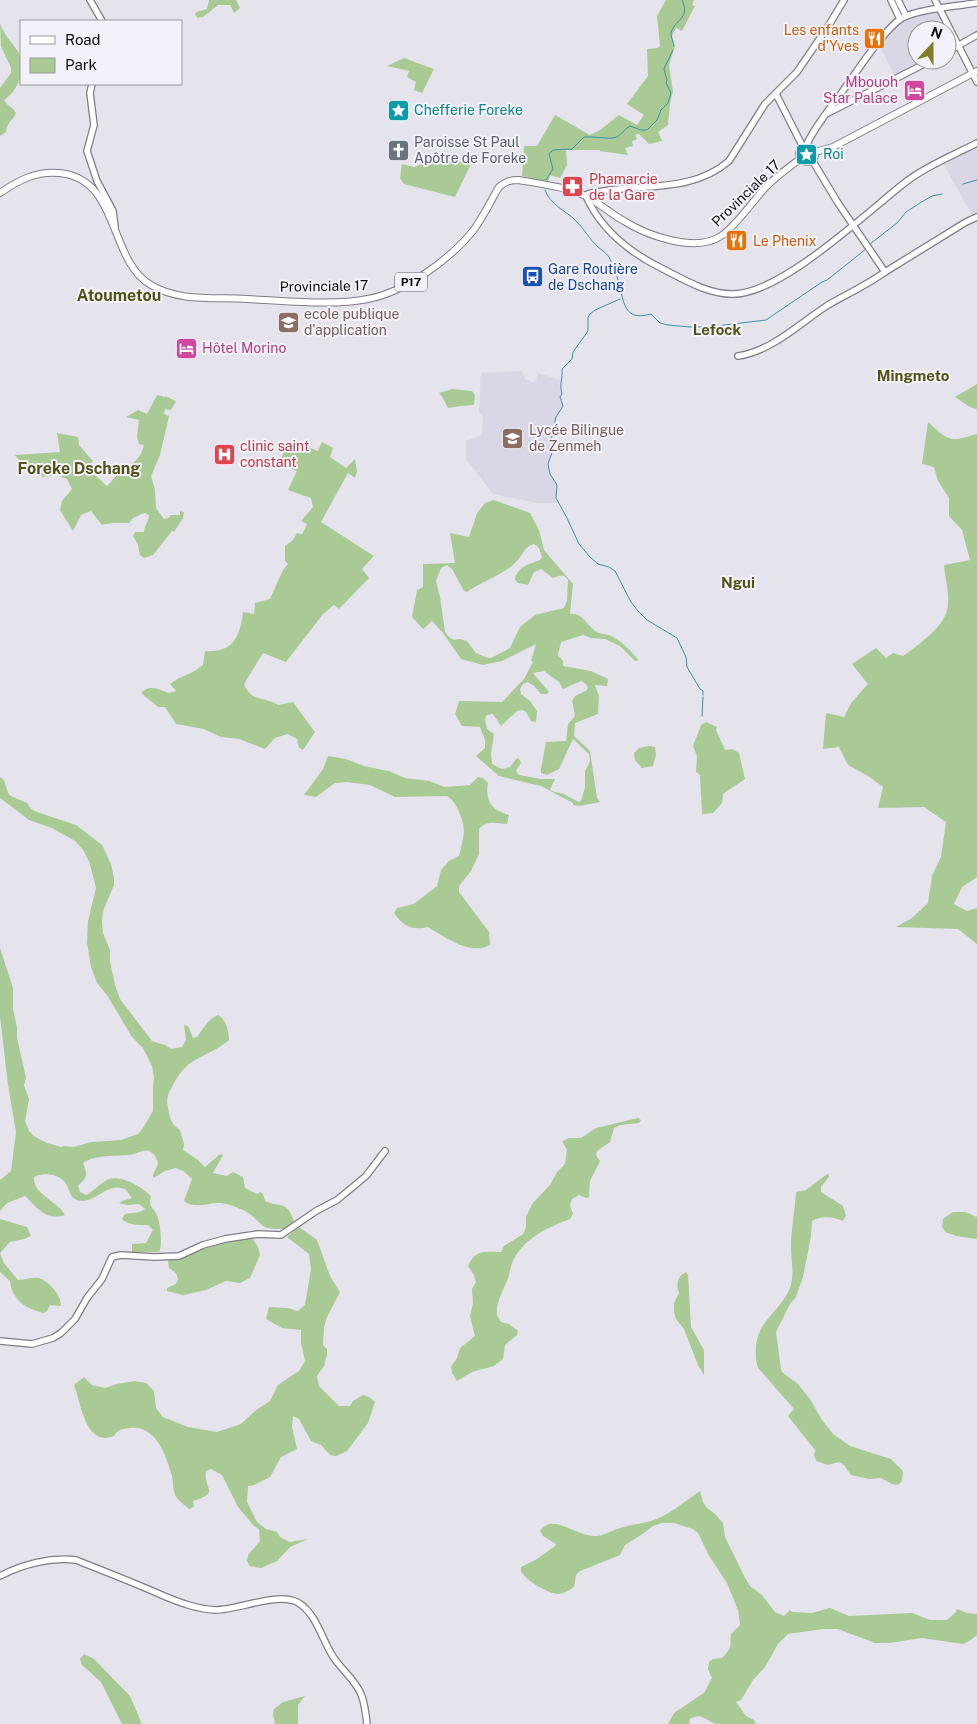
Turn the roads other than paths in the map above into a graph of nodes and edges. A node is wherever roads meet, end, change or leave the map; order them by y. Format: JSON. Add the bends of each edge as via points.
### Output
{"nodes":[{"id":1,"x":90,"y":0,"type":"edge"},
{"id":2,"x":844,"y":0,"type":"edge"},
{"id":3,"x":891,"y":0,"type":"edge"},
{"id":4,"x":898,"y":0,"type":"edge"},
{"id":5,"x":935,"y":0,"type":"edge"},
{"id":6,"x":977,"y":3,"type":"edge"},
{"id":7,"x":940,"y":9,"type":"junction"},
{"id":8,"x":903,"y":18,"type":"junction"},
{"id":9,"x":101,"y":20,"type":"edge"},
{"id":10,"x":977,"y":35,"type":"edge"},
{"id":11,"x":958,"y":46,"type":"junction"},
{"id":12,"x":912,"y":70,"type":"edge"},
{"id":13,"x":975,"y":72,"type":"edge"},
{"id":14,"x":977,"y":82,"type":"edge"},
{"id":15,"x":92,"y":85,"type":"edge"},
{"id":16,"x":776,"y":94,"type":"junction"},
{"id":17,"x":826,"y":114,"type":"junction"},
{"id":18,"x":977,"y":143,"type":"edge"},
{"id":19,"x":805,"y":146,"type":"junction"},
{"id":20,"x":814,"y":152,"type":"junction"},
{"id":21,"x":800,"y":159,"type":"junction"},
{"id":22,"x":812,"y":160,"type":"junction"},
{"id":23,"x":0,"y":193,"type":"edge"},
{"id":24,"x":586,"y":196,"type":"junction"},
{"id":25,"x":977,"y":217,"type":"edge"},
{"id":26,"x":852,"y":225,"type":"junction"},
{"id":27,"x":115,"y":227,"type":"junction"},
{"id":28,"x":885,"y":272,"type":"junction"},
{"id":29,"x":738,"y":356,"type":"dead end"},
{"id":30,"x":385,"y":1151,"type":"dead end"},
{"id":31,"x":0,"y":1341,"type":"edge"},
{"id":32,"x":0,"y":1576,"type":"edge"},
{"id":33,"x":367,"y":1724,"type":"edge"}],
"edges":[{"from":1,"to":9,"type":"street"},
{"from":2,"to":16,"type":"street","via":[[797,72]]},
{"from":3,"to":8,"type":"street"},
{"from":4,"to":8,"type":"street"},
{"from":5,"to":7,"type":"street"},
{"from":6,"to":7,"type":"street"},
{"from":7,"to":8,"type":"street"},
{"from":7,"to":11,"type":"street"},
{"from":8,"to":17,"type":"street","via":[[876,45]]},
{"from":10,"to":11,"type":"street"},
{"from":11,"to":13,"type":"street"},
{"from":12,"to":17,"type":"street"},
{"from":13,"to":14,"type":"street"},
{"from":13,"to":20,"type":"main road","via":[[833,147]]},
{"from":15,"to":27,"type":"street","via":[[94,126],[87,151],[97,181],[113,211]]},
{"from":16,"to":19,"type":"street"},
{"from":16,"to":24,"type":"street","via":[[765,104],[729,161],[714,173],[693,181],[594,192]]},
{"from":17,"to":19,"type":"street"},
{"from":18,"to":26,"type":"street","via":[[909,180]]},
{"from":19,"to":20,"type":"main road"},
{"from":19,"to":21,"type":"main road","name":"Provinciale 17","via":[[799,152]]},
{"from":20,"to":22,"type":"main road"},
{"from":21,"to":22,"type":"main road","name":"Provinciale 17"},
{"from":21,"to":24,"type":"main road","name":"Provinciale 17","number":"P17","via":[[772,181],[725,232],[704,243],[678,241],[646,231],[625,222]]},
{"from":22,"to":26,"type":"street"},
{"from":23,"to":27,"type":"main road","name":"Provinciale 17","number":"P17","via":[[29,175],[66,173],[93,190]]},
{"from":24,"to":26,"type":"street","via":[[610,232],[633,253],[689,282],[731,294],[751,290],[783,275],[814,256]]},
{"from":24,"to":27,"type":"main road","name":"Provinciale 17","number":"P17","via":[[519,180],[504,182],[458,248],[416,279],[368,300],[296,301],[168,293],[151,285],[134,269]]},
{"from":25,"to":28,"type":"street"},
{"from":26,"to":28,"type":"street"},
{"from":28,"to":29,"type":"street","via":[[773,342]]},
{"from":30,"to":31,"type":"street","via":[[366,1176],[337,1200],[284,1233],[225,1238],[179,1256],[112,1257],[76,1319],[60,1334],[28,1344]]},
{"from":32,"to":33,"type":"street","via":[[26,1566],[66,1559],[76,1560],[182,1604],[202,1608],[216,1610],[280,1599],[296,1602],[313,1618],[332,1656],[357,1686],[365,1706]]}]}
